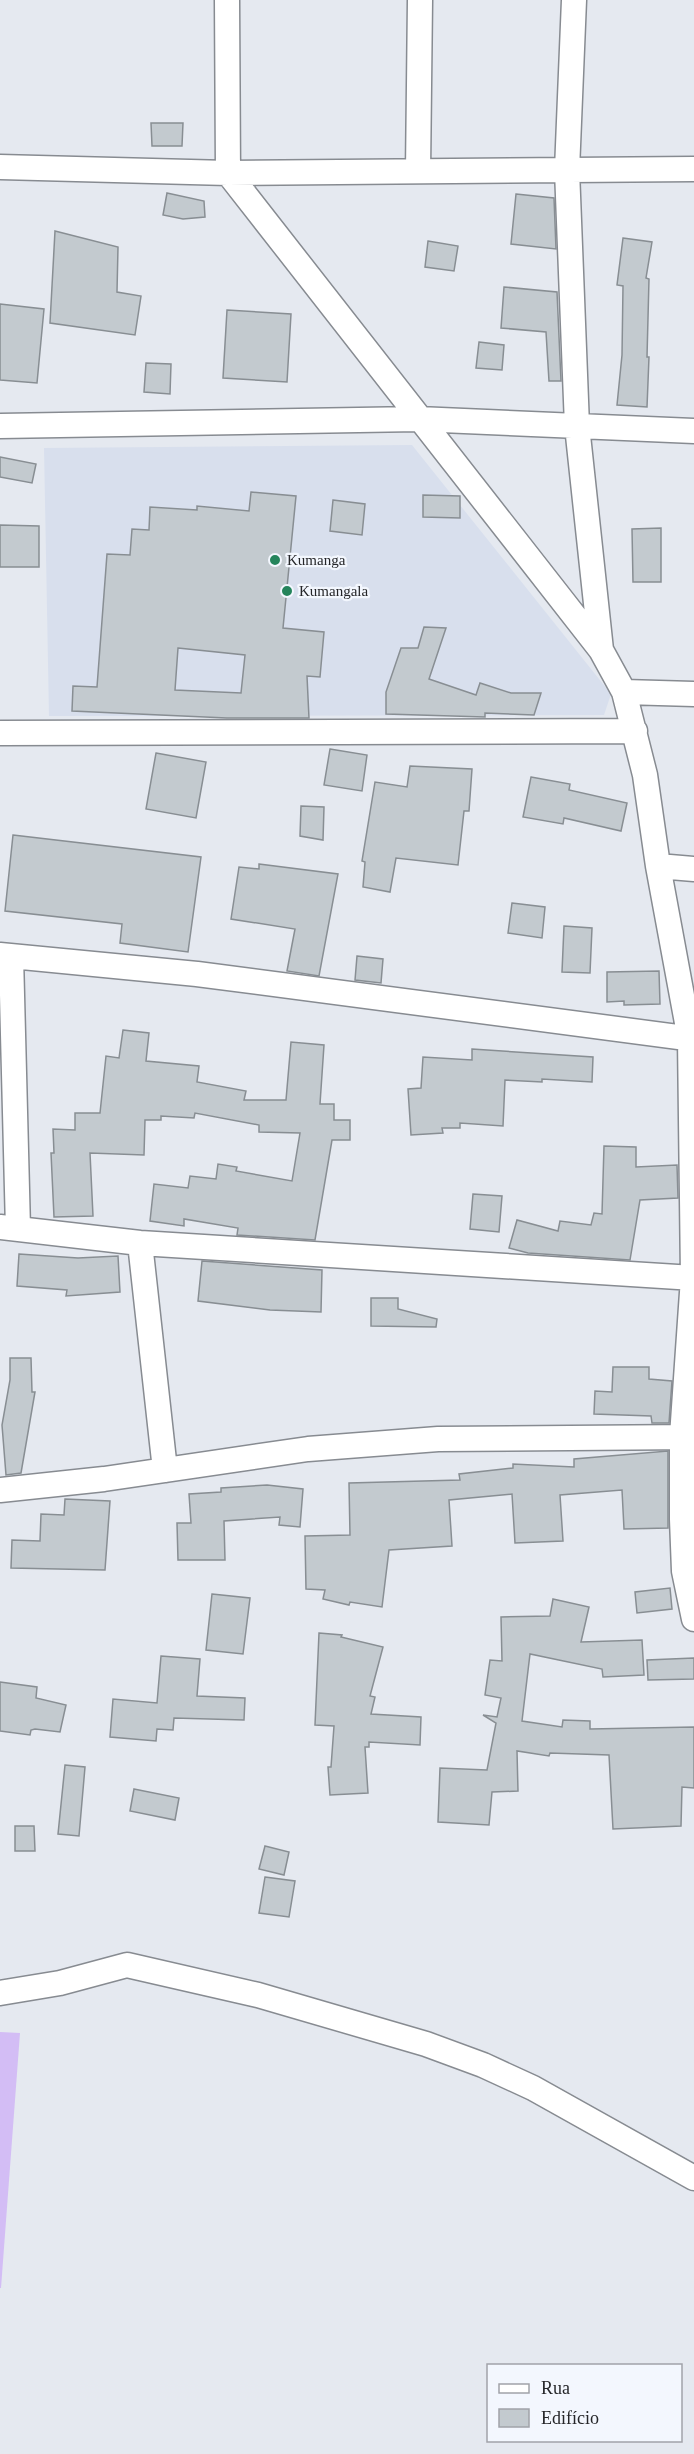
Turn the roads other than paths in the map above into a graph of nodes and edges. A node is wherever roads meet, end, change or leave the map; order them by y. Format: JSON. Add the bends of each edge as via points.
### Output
{"nodes":[{"id":1,"x":227,"y":0,"type":"edge"},
{"id":2,"x":420,"y":0,"type":"edge"},
{"id":3,"x":573,"y":0,"type":"edge"},
{"id":4,"x":0,"y":167,"type":"edge"},
{"id":5,"x":694,"y":169,"type":"edge"},
{"id":6,"x":567,"y":170,"type":"junction"},
{"id":7,"x":418,"y":171,"type":"junction"},
{"id":8,"x":228,"y":173,"type":"junction"},
{"id":9,"x":418,"y":419,"type":"junction"},
{"id":10,"x":0,"y":426,"type":"edge"},
{"id":11,"x":577,"y":426,"type":"junction"},
{"id":12,"x":694,"y":431,"type":"edge"},
{"id":13,"x":601,"y":651,"type":"junction"},
{"id":14,"x":624,"y":692,"type":"junction"},
{"id":15,"x":694,"y":694,"type":"edge"},
{"id":16,"x":635,"y":731,"type":"junction"},
{"id":17,"x":0,"y":733,"type":"edge"},
{"id":18,"x":658,"y":866,"type":"junction"},
{"id":19,"x":694,"y":869,"type":"edge"},
{"id":20,"x":5,"y":956,"type":"edge"},
{"id":21,"x":692,"y":1039,"type":"edge"},
{"id":22,"x":9,"y":1228,"type":"edge"},
{"id":23,"x":140,"y":1243,"type":"junction"},
{"id":24,"x":694,"y":1278,"type":"edge"},
{"id":25,"x":688,"y":1437,"type":"edge"},
{"id":26,"x":165,"y":1470,"type":"junction"},
{"id":27,"x":0,"y":1490,"type":"edge"},
{"id":28,"x":694,"y":1619,"type":"edge"},
{"id":29,"x":0,"y":1993,"type":"edge"},
{"id":30,"x":694,"y":2178,"type":"edge"}],
"edges":[{"from":1,"to":8,"type":"street"},
{"from":2,"to":7,"type":"street"},
{"from":3,"to":6,"type":"street"},
{"from":4,"to":8,"type":"street"},
{"from":5,"to":6,"type":"street"},
{"from":6,"to":7,"type":"street"},
{"from":6,"to":11,"type":"street"},
{"from":7,"to":8,"type":"street"},
{"from":8,"to":9,"type":"street"},
{"from":9,"to":10,"type":"street"},
{"from":9,"to":11,"type":"street"},
{"from":9,"to":13,"type":"street"},
{"from":11,"to":12,"type":"street"},
{"from":11,"to":13,"type":"street"},
{"from":13,"to":14,"type":"street"},
{"from":14,"to":15,"type":"street"},
{"from":14,"to":16,"type":"street"},
{"from":16,"to":17,"type":"street"},
{"from":16,"to":18,"type":"street"},
{"from":18,"to":19,"type":"street"},
{"from":18,"to":21,"type":"street"},
{"from":20,"to":21,"type":"street","via":[[197,974]]},
{"from":20,"to":22,"type":"street"},
{"from":21,"to":24,"type":"street"},
{"from":22,"to":23,"type":"street"},
{"from":23,"to":24,"type":"street"},
{"from":23,"to":26,"type":"street"},
{"from":24,"to":25,"type":"street"},
{"from":25,"to":26,"type":"street","via":[[438,1439],[308,1449]]},
{"from":25,"to":28,"type":"street","via":[[682,1519],[684,1571]]},
{"from":26,"to":27,"type":"street"},
{"from":29,"to":30,"type":"street","via":[[60,1983],[127,1965],[258,1995],[426,2044],[483,2065],[533,2088]]}]}
